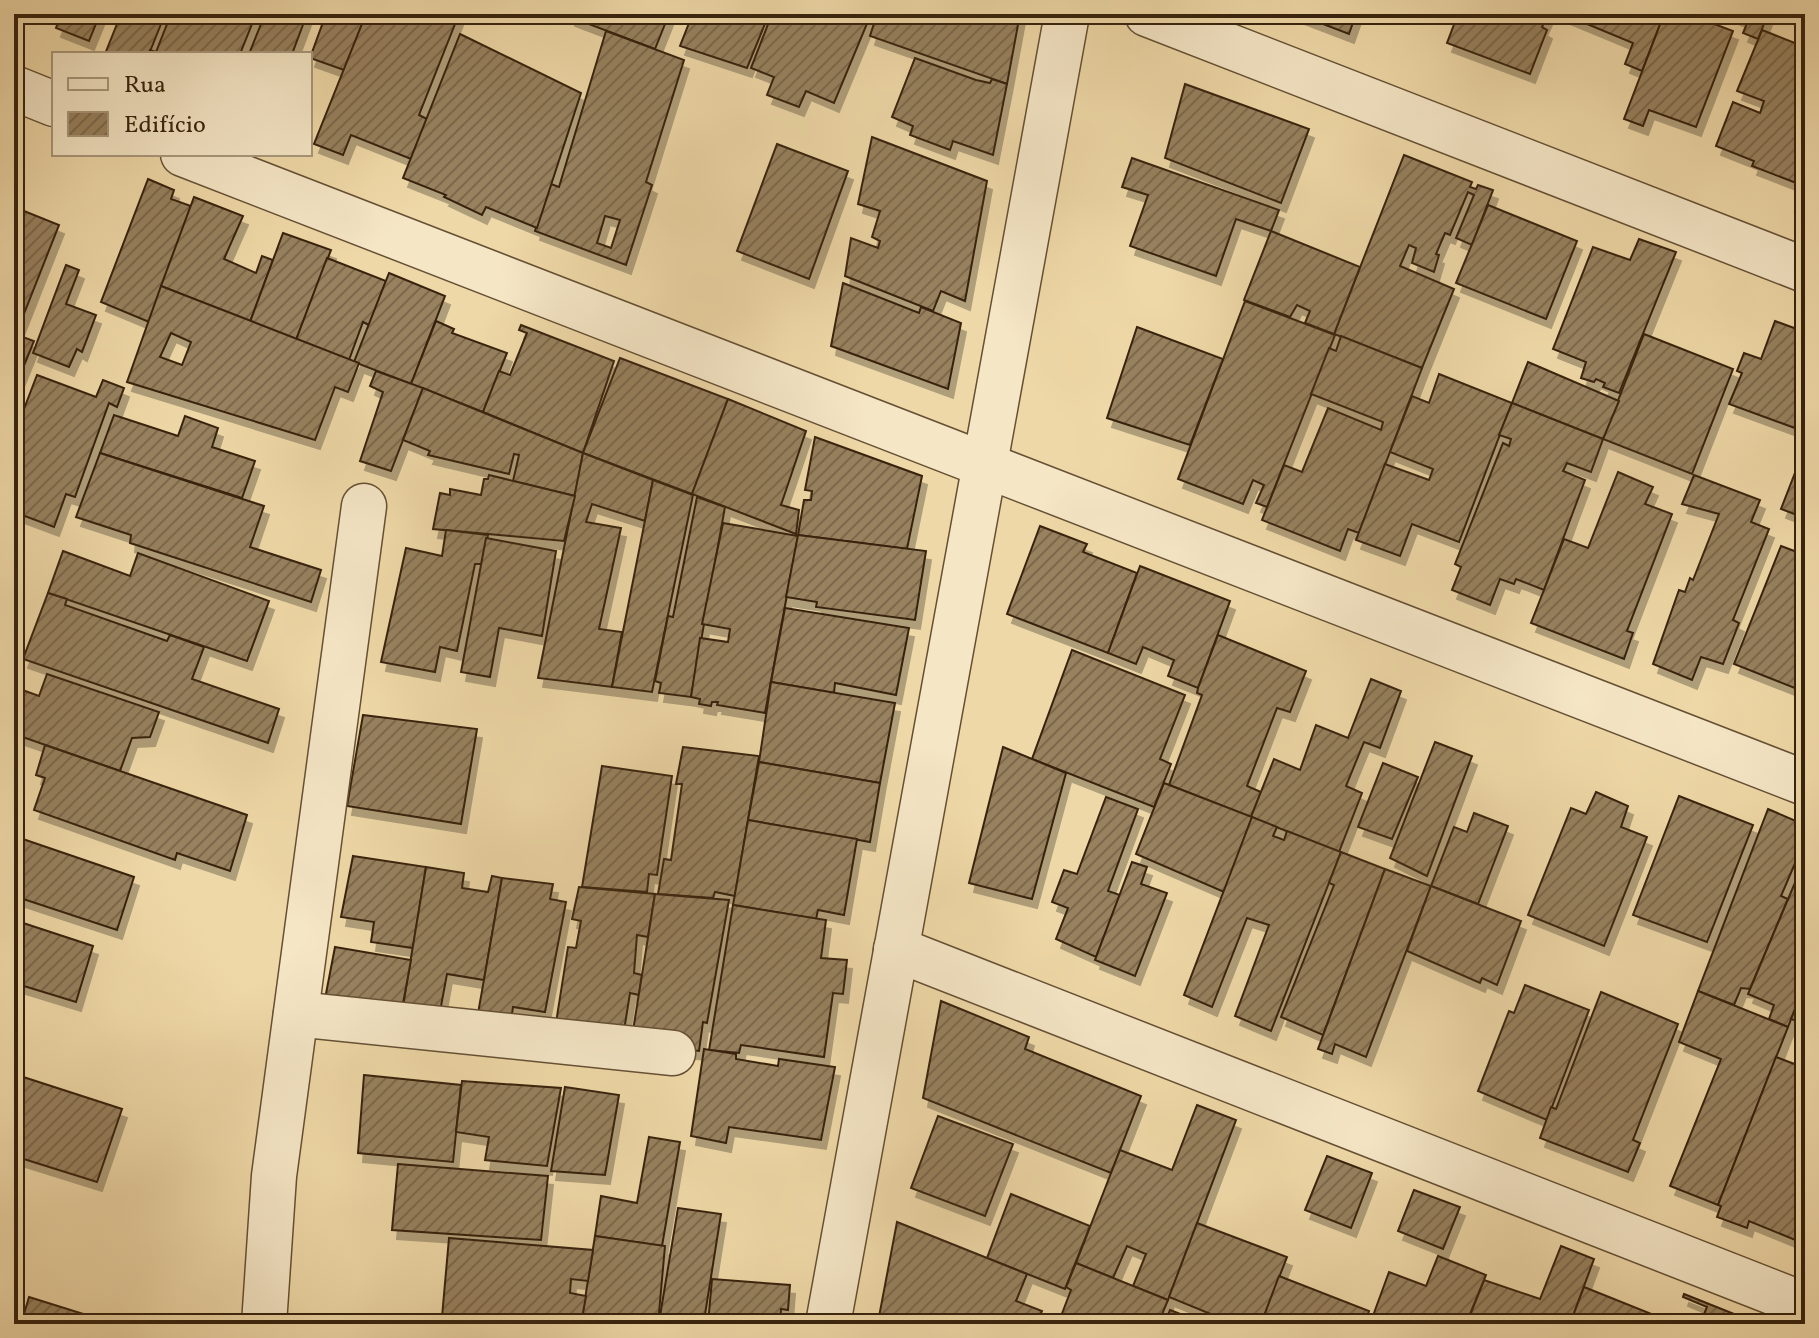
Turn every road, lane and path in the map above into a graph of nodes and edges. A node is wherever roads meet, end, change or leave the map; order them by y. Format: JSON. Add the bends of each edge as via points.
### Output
{"nodes":[{"id":1,"x":1067,"y":14,"type":"edge"},
{"id":2,"x":1147,"y":14,"type":"edge"},
{"id":3,"x":14,"y":88,"type":"edge"},
{"id":4,"x":52,"y":103,"type":"edge"},
{"id":5,"x":188,"y":156,"type":"edge"},
{"id":6,"x":1805,"y":270,"type":"edge"},
{"id":7,"x":984,"y":465,"type":"junction"},
{"id":8,"x":364,"y":506,"type":"dead end"},
{"id":9,"x":1805,"y":783,"type":"edge"},
{"id":10,"x":896,"y":949,"type":"junction"},
{"id":11,"x":296,"y":1014,"type":"junction"},
{"id":12,"x":673,"y":1053,"type":"dead end"},
{"id":13,"x":1805,"y":1305,"type":"edge"},
{"id":14,"x":264,"y":1324,"type":"edge"},
{"id":15,"x":828,"y":1324,"type":"edge"}],
"edges":[{"from":1,"to":7,"type":"street"},
{"from":2,"to":6,"type":"street"},
{"from":3,"to":4,"type":"street"},
{"from":5,"to":7,"type":"street"},
{"from":7,"to":9,"type":"street"},
{"from":7,"to":10,"type":"street"},
{"from":8,"to":11,"type":"street"},
{"from":10,"to":13,"type":"street"},
{"from":10,"to":15,"type":"street"},
{"from":11,"to":12,"type":"street"},
{"from":11,"to":14,"type":"street","via":[[274,1176]]}]}
